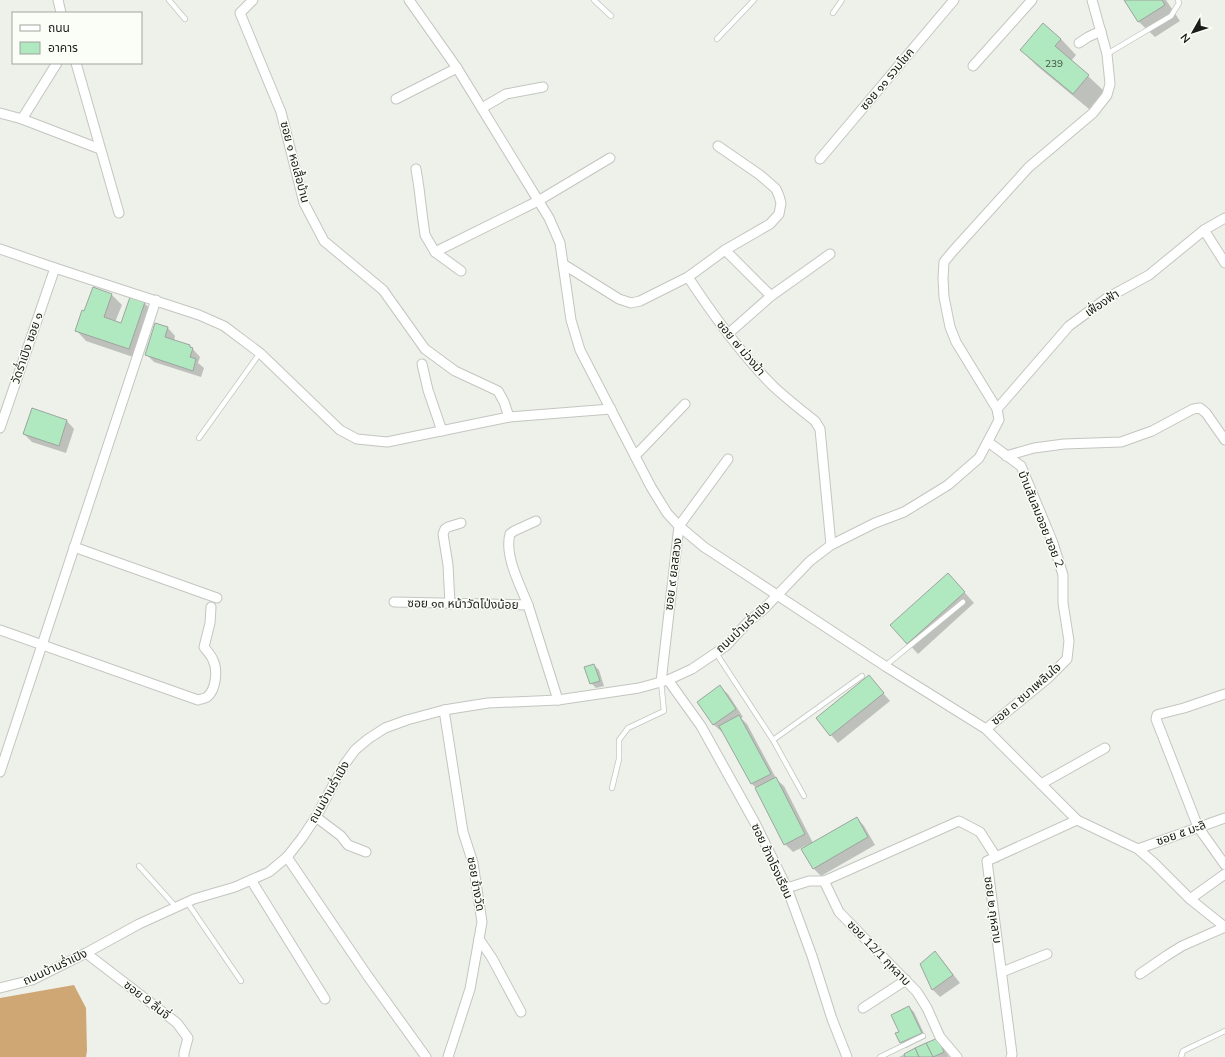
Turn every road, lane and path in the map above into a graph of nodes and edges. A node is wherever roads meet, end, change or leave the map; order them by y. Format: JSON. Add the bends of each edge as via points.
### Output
{"nodes":[{"id":1,"x":58,"y":0,"type":"edge"},
{"id":2,"x":169,"y":0,"type":"edge"},
{"id":3,"x":253,"y":0,"type":"edge"},
{"id":4,"x":409,"y":0,"type":"edge"},
{"id":5,"x":594,"y":0,"type":"edge"},
{"id":6,"x":754,"y":0,"type":"edge"},
{"id":7,"x":842,"y":0,"type":"edge"},
{"id":8,"x":954,"y":0,"type":"edge"},
{"id":9,"x":1032,"y":0,"type":"edge"},
{"id":10,"x":1092,"y":0,"type":"edge"},
{"id":11,"x":1178,"y":0,"type":"edge"},
{"id":12,"x":62,"y":12,"type":"edge"},
{"id":13,"x":833,"y":13,"type":"dead end"},
{"id":14,"x":611,"y":16,"type":"dead end"},
{"id":15,"x":185,"y":20,"type":"dead end"},
{"id":16,"x":1101,"y":31,"type":"junction"},
{"id":17,"x":717,"y":39,"type":"dead end"},
{"id":18,"x":1079,"y":43,"type":"dead end"},
{"id":19,"x":1107,"y":54,"type":"junction"},
{"id":20,"x":56,"y":64,"type":"edge"},
{"id":21,"x":76,"y":64,"type":"edge"},
{"id":22,"x":973,"y":66,"type":"dead end"},
{"id":23,"x":457,"y":68,"type":"junction"},
{"id":24,"x":543,"y":87,"type":"dead end"},
{"id":25,"x":396,"y":99,"type":"dead end"},
{"id":26,"x":482,"y":108,"type":"junction"},
{"id":27,"x":0,"y":113,"type":"edge"},
{"id":28,"x":22,"y":119,"type":"junction"},
{"id":29,"x":718,"y":146,"type":"dead end"},
{"id":30,"x":100,"y":149,"type":"junction"},
{"id":31,"x":610,"y":158,"type":"dead end"},
{"id":32,"x":820,"y":159,"type":"dead end"},
{"id":33,"x":416,"y":169,"type":"dead end"},
{"id":34,"x":538,"y":201,"type":"junction"},
{"id":35,"x":119,"y":213,"type":"dead end"},
{"id":36,"x":1225,"y":218,"type":"edge"},
{"id":37,"x":1204,"y":230,"type":"junction"},
{"id":38,"x":0,"y":249,"type":"edge"},
{"id":39,"x":725,"y":250,"type":"junction"},
{"id":40,"x":435,"y":252,"type":"junction"},
{"id":41,"x":830,"y":254,"type":"dead end"},
{"id":42,"x":1225,"y":263,"type":"edge"},
{"id":43,"x":563,"y":264,"type":"junction"},
{"id":44,"x":55,"y":268,"type":"junction"},
{"id":45,"x":461,"y":271,"type":"dead end"},
{"id":46,"x":688,"y":277,"type":"junction"},
{"id":47,"x":772,"y":296,"type":"junction"},
{"id":48,"x":156,"y":300,"type":"junction"},
{"id":49,"x":728,"y":334,"type":"junction"},
{"id":50,"x":260,"y":353,"type":"junction"},
{"id":51,"x":422,"y":364,"type":"dead end"},
{"id":52,"x":685,"y":404,"type":"dead end"},
{"id":53,"x":611,"y":409,"type":"junction"},
{"id":54,"x":997,"y":409,"type":"junction"},
{"id":55,"x":509,"y":417,"type":"junction"},
{"id":56,"x":0,"y":428,"type":"edge"},
{"id":57,"x":442,"y":431,"type":"junction"},
{"id":58,"x":199,"y":438,"type":"dead end"},
{"id":59,"x":1225,"y":440,"type":"edge"},
{"id":60,"x":988,"y":442,"type":"junction"},
{"id":61,"x":635,"y":456,"type":"junction"},
{"id":62,"x":1006,"y":456,"type":"junction"},
{"id":63,"x":728,"y":459,"type":"dead end"},
{"id":64,"x":536,"y":521,"type":"dead end"},
{"id":65,"x":461,"y":523,"type":"dead end"},
{"id":66,"x":679,"y":526,"type":"junction"},
{"id":67,"x":831,"y":545,"type":"junction"},
{"id":68,"x":74,"y":548,"type":"junction"},
{"id":69,"x":777,"y":594,"type":"junction"},
{"id":70,"x":218,"y":598,"type":"dead end"},
{"id":71,"x":394,"y":602,"type":"dead end"},
{"id":72,"x":963,"y":602,"type":"dead end"},
{"id":73,"x":450,"y":604,"type":"junction"},
{"id":74,"x":528,"y":605,"type":"junction"},
{"id":75,"x":211,"y":607,"type":"dead end"},
{"id":76,"x":0,"y":630,"type":"edge"},
{"id":77,"x":42,"y":646,"type":"junction"},
{"id":78,"x":716,"y":653,"type":"junction"},
{"id":79,"x":1067,"y":659,"type":"joint"},
{"id":80,"x":885,"y":666,"type":"junction"},
{"id":81,"x":862,"y":676,"type":"dead end"},
{"id":82,"x":664,"y":681,"type":"junction"},
{"id":83,"x":1225,"y":694,"type":"edge"},
{"id":84,"x":558,"y":700,"type":"junction"},
{"id":85,"x":444,"y":710,"type":"junction"},
{"id":86,"x":986,"y":729,"type":"junction"},
{"id":87,"x":773,"y":740,"type":"junction"},
{"id":88,"x":1105,"y":748,"type":"dead end"},
{"id":89,"x":0,"y":772,"type":"edge"},
{"id":90,"x":1040,"y":784,"type":"junction"},
{"id":91,"x":612,"y":788,"type":"dead end"},
{"id":92,"x":804,"y":796,"type":"dead end"},
{"id":93,"x":316,"y":817,"type":"junction"},
{"id":94,"x":1225,"y":818,"type":"edge"},
{"id":95,"x":1077,"y":820,"type":"junction"},
{"id":96,"x":1198,"y":827,"type":"junction"},
{"id":97,"x":1138,"y":849,"type":"junction"},
{"id":98,"x":366,"y":852,"type":"dead end"},
{"id":99,"x":287,"y":857,"type":"junction"},
{"id":100,"x":996,"y":857,"type":"junction"},
{"id":101,"x":1225,"y":865,"type":"edge"},
{"id":102,"x":138,"y":866,"type":"dead end"},
{"id":103,"x":1225,"y":874,"type":"edge"},
{"id":104,"x":251,"y":880,"type":"junction"},
{"id":105,"x":824,"y":881,"type":"junction"},
{"id":106,"x":787,"y":888,"type":"junction"},
{"id":107,"x":1190,"y":898,"type":"junction"},
{"id":108,"x":187,"y":902,"type":"junction"},
{"id":109,"x":176,"y":907,"type":"junction"},
{"id":110,"x":1225,"y":927,"type":"edge"},
{"id":111,"x":479,"y":939,"type":"junction"},
{"id":112,"x":86,"y":953,"type":"junction"},
{"id":113,"x":1047,"y":954,"type":"dead end"},
{"id":114,"x":1002,"y":972,"type":"junction"},
{"id":115,"x":1140,"y":974,"type":"dead end"},
{"id":116,"x":906,"y":980,"type":"junction"},
{"id":117,"x":241,"y":981,"type":"dead end"},
{"id":118,"x":0,"y":988,"type":"edge"},
{"id":119,"x":325,"y":1000,"type":"dead end"},
{"id":120,"x":863,"y":1008,"type":"dead end"},
{"id":121,"x":520,"y":1012,"type":"dead end"},
{"id":122,"x":1225,"y":1031,"type":"edge"},
{"id":123,"x":923,"y":1036,"type":"dead end"},
{"id":124,"x":184,"y":1057,"type":"edge"},
{"id":125,"x":426,"y":1057,"type":"edge"},
{"id":126,"x":448,"y":1057,"type":"edge"},
{"id":127,"x":846,"y":1057,"type":"edge"},
{"id":128,"x":880,"y":1057,"type":"edge"},
{"id":129,"x":957,"y":1057,"type":"edge"},
{"id":130,"x":1011,"y":1057,"type":"edge"},
{"id":131,"x":1181,"y":1057,"type":"edge"}],
"edges":[{"from":1,"to":12,"type":"street"},
{"from":2,"to":15,"type":"lane"},
{"from":3,"to":55,"type":"street","name":"ซอย ๑ หอเสื้อบ้าน","via":[[240,13],[281,112],[304,203],[324,241],[383,290],[425,349],[455,371],[498,391]]},
{"from":4,"to":23,"type":"street"},
{"from":5,"to":14,"type":"lane"},
{"from":6,"to":17,"type":"lane"},
{"from":7,"to":13,"type":"lane"},
{"from":8,"to":32,"type":"street","name":"ซอย ๑๑ รวมโชค"},
{"from":9,"to":22,"type":"street"},
{"from":10,"to":16,"type":"street"},
{"from":11,"to":19,"type":"lane","via":[[1179,3],[1171,16]]},
{"from":16,"to":18,"type":"street"},
{"from":16,"to":19,"type":"street"},
{"from":19,"to":54,"type":"street","via":[[1110,84],[1107,95],[1100,105],[1029,167],[944,262],[944,297],[950,327],[956,342]]},
{"from":20,"to":28,"type":"street"},
{"from":21,"to":30,"type":"street"},
{"from":23,"to":25,"type":"street"},
{"from":23,"to":26,"type":"street"},
{"from":24,"to":26,"type":"street","via":[[506,94]]},
{"from":26,"to":34,"type":"street"},
{"from":27,"to":28,"type":"street"},
{"from":28,"to":30,"type":"street"},
{"from":29,"to":39,"type":"street","via":[[776,189],[781,203],[779,214],[770,224]]},
{"from":30,"to":35,"type":"street"},
{"from":31,"to":34,"type":"street"},
{"from":33,"to":40,"type":"street","via":[[426,235]]},
{"from":34,"to":40,"type":"street"},
{"from":34,"to":43,"type":"street","via":[[560,243]]},
{"from":36,"to":37,"type":"street","name":"เฟื่องฟ้า"},
{"from":37,"to":42,"type":"street"},
{"from":37,"to":54,"type":"street","name":"เฟื่องฟ้า","via":[[1148,275],[1107,298],[1069,326]]},
{"from":38,"to":44,"type":"street"},
{"from":39,"to":46,"type":"street"},
{"from":39,"to":47,"type":"street"},
{"from":40,"to":45,"type":"street"},
{"from":41,"to":47,"type":"street"},
{"from":43,"to":46,"type":"street","via":[[619,299],[631,303]]},
{"from":43,"to":53,"type":"street","via":[[571,320],[580,350]]},
{"from":44,"to":48,"type":"street"},
{"from":44,"to":56,"type":"street","name":"วัดร่ำเปิง ซอย ๑"},
{"from":46,"to":49,"type":"street","name":"ซอย ๗ ม่วงม้า"},
{"from":47,"to":49,"type":"street"},
{"from":48,"to":50,"type":"street","via":[[200,314],[224,326]]},
{"from":48,"to":68,"type":"street"},
{"from":49,"to":67,"type":"street","name":"ซอย ๗ ม่วงม้า","via":[[774,386],[816,421],[820,429]]},
{"from":50,"to":57,"type":"street","via":[[340,430],[357,439],[387,442]]},
{"from":50,"to":58,"type":"lane"},
{"from":51,"to":57,"type":"street"},
{"from":52,"to":61,"type":"street"},
{"from":53,"to":55,"type":"street"},
{"from":53,"to":61,"type":"street"},
{"from":54,"to":60,"type":"street","name":"ถนนบ้านร่ำเปิง","via":[[998,420]]},
{"from":55,"to":57,"type":"street"},
{"from":59,"to":62,"type":"street","via":[[1200,408],[1152,431],[1121,442],[1064,444],[1034,448]]},
{"from":60,"to":62,"type":"street","name":"บ้านสันลมออย ซอย 2"},
{"from":60,"to":67,"type":"street","name":"ถนนบ้านร่ำเปิง","via":[[979,458],[948,485],[904,512]]},
{"from":61,"to":66,"type":"street","via":[[667,513]]},
{"from":62,"to":79,"type":"street","name":"บ้านสันลมออย ซอย 2","via":[[1020,466],[1053,543],[1063,574],[1062,603],[1069,641]]},
{"from":63,"to":66,"type":"street","name":"ซอย ๙ ยลสลวง"},
{"from":64,"to":74,"type":"street","via":[[510,534],[508,546]]},
{"from":65,"to":73,"type":"street","via":[[448,527],[443,534]]},
{"from":66,"to":69,"type":"street","via":[[704,547]]},
{"from":66,"to":82,"type":"street","name":"ซอย ๙ ยลสลวง"},
{"from":67,"to":69,"type":"street","name":"ถนนบ้านร่ำเปิง","via":[[810,561]]},
{"from":68,"to":70,"type":"street"},
{"from":68,"to":77,"type":"street"},
{"from":69,"to":78,"type":"street","name":"ถนนบ้านร่ำเปิง"},
{"from":69,"to":80,"type":"street"},
{"from":71,"to":73,"type":"street","name":"ซอย ๑๓ หน้าวัดโป่งน้อย"},
{"from":72,"to":80,"type":"lane"},
{"from":73,"to":74,"type":"street","name":"ซอย ๑๓ หน้าวัดโป่งน้อย"},
{"from":74,"to":84,"type":"street","name":"ซอย ๑๓ หน้าวัดโป่งน้อย"},
{"from":75,"to":77,"type":"street","via":[[204,646],[217,672],[213,688],[203,699],[198,700]]},
{"from":76,"to":77,"type":"street"},
{"from":77,"to":89,"type":"street"},
{"from":78,"to":82,"type":"street","name":"ถนนบ้านร่ำเปิง","via":[[692,669]]},
{"from":78,"to":87,"type":"lane"},
{"from":79,"to":86,"type":"street","name":"ซอย ๓ ชบาเพลินใจ"},
{"from":80,"to":86,"type":"street"},
{"from":81,"to":87,"type":"lane"},
{"from":82,"to":84,"type":"street","name":"ถนนบ้านร่ำเปิง","via":[[639,688]]},
{"from":82,"to":91,"type":"lane","via":[[664,711],[628,728],[620,740],[619,759]]},
{"from":82,"to":106,"type":"street","name":"ซอย ข้างโรงเรียน","via":[[701,726]]},
{"from":83,"to":96,"type":"street","via":[[1156,717]]},
{"from":84,"to":85,"type":"street","name":"ถนนบ้านร่ำเปิง","via":[[488,703]]},
{"from":85,"to":93,"type":"street","name":"ถนนบ้านร่ำเปิง","via":[[386,728],[368,739],[344,765]]},
{"from":85,"to":111,"type":"street","name":"ซอย ข้างวัด","via":[[463,832],[474,863],[482,922]]},
{"from":86,"to":90,"type":"street"},
{"from":87,"to":92,"type":"lane"},
{"from":88,"to":90,"type":"street"},
{"from":90,"to":95,"type":"street"},
{"from":93,"to":98,"type":"street","via":[[341,836],[348,846]]},
{"from":93,"to":99,"type":"street","name":"ถนนบ้านร่ำเปิง"},
{"from":94,"to":96,"type":"street","name":"ซอย ๕ มะลิ"},
{"from":95,"to":97,"type":"street"},
{"from":95,"to":100,"type":"street"},
{"from":96,"to":97,"type":"street","name":"ซอย ๕ มะลิ"},
{"from":96,"to":101,"type":"street"},
{"from":97,"to":107,"type":"street"},
{"from":99,"to":104,"type":"street","name":"ถนนบ้านร่ำเปิง","via":[[269,872]]},
{"from":99,"to":125,"type":"street"},
{"from":100,"to":105,"type":"street","via":[[980,832],[959,821]]},
{"from":100,"to":114,"type":"street","name":"ซอย ๒ กุหลาบ","via":[[987,861]]},
{"from":102,"to":109,"type":"lane"},
{"from":103,"to":107,"type":"street"},
{"from":104,"to":108,"type":"street","name":"ถนนบ้านร่ำเปิง"},
{"from":104,"to":119,"type":"street"},
{"from":105,"to":106,"type":"street","via":[[809,881]]},
{"from":105,"to":116,"type":"street","name":"ซอย 12/1 กุหลาบ","via":[[839,912]]},
{"from":106,"to":127,"type":"street","name":"ซอย ข้างโรงเรียน"},
{"from":107,"to":110,"type":"street"},
{"from":108,"to":109,"type":"street","name":"ถนนบ้านร่ำเปิง"},
{"from":108,"to":117,"type":"lane"},
{"from":109,"to":112,"type":"street","name":"ถนนบ้านร่ำเปิง"},
{"from":110,"to":115,"type":"street","via":[[1182,946]]},
{"from":111,"to":121,"type":"street","via":[[492,958]]},
{"from":111,"to":126,"type":"street","name":"ซอย ข้างวัด","via":[[470,989]]},
{"from":112,"to":118,"type":"street","name":"ถนนบ้านร่ำเปิง","via":[[32,980]]},
{"from":112,"to":124,"type":"street","name":"ซอย 9 ลิ้นจี่","via":[[177,1023],[188,1038]]},
{"from":113,"to":114,"type":"street"},
{"from":114,"to":130,"type":"street","name":"ซอย ๒ กุหลาบ"},
{"from":116,"to":120,"type":"street"},
{"from":116,"to":129,"type":"street","name":"ซอย 12/1 กุหลาบ","via":[[927,1008],[940,1037]]},
{"from":122,"to":131,"type":"lane","via":[[1183,1051]]},
{"from":123,"to":128,"type":"lane"}]}
